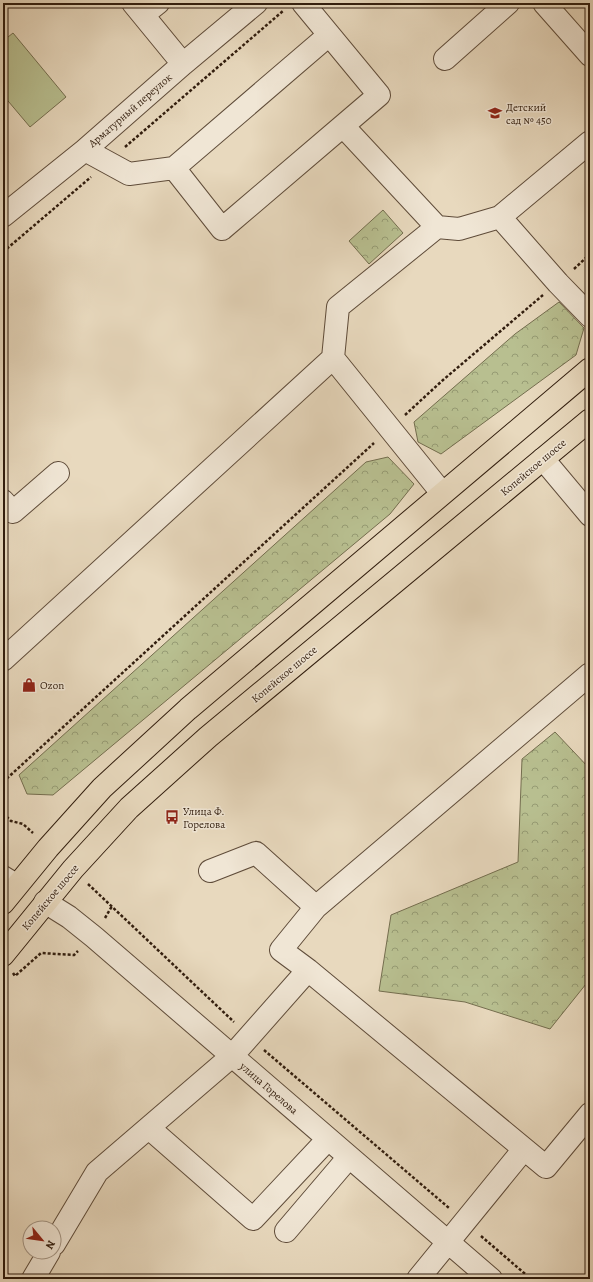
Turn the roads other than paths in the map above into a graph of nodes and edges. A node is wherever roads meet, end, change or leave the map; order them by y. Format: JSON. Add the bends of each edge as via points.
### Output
{"nodes":[{"id":1,"x":256,"y":3,"type":"edge"},
{"id":2,"x":508,"y":3,"type":"edge"},
{"id":3,"x":544,"y":3,"type":"edge"},
{"id":4,"x":295,"y":6,"type":"edge"},
{"id":5,"x":145,"y":7,"type":"edge"},
{"id":6,"x":329,"y":35,"type":"junction"},
{"id":7,"x":590,"y":55,"type":"edge"},
{"id":8,"x":445,"y":60,"type":"dead end"},
{"id":9,"x":183,"y":64,"type":"junction"},
{"id":10,"x":344,"y":126,"type":"junction"},
{"id":11,"x":590,"y":142,"type":"edge"},
{"id":12,"x":85,"y":150,"type":"junction"},
{"id":13,"x":174,"y":168,"type":"junction"},
{"id":14,"x":3,"y":216,"type":"edge"},
{"id":15,"x":500,"y":217,"type":"junction"},
{"id":16,"x":438,"y":227,"type":"junction"},
{"id":17,"x":590,"y":316,"type":"edge"},
{"id":18,"x":332,"y":358,"type":"junction"},
{"id":19,"x":590,"y":369,"type":"edge"},
{"id":20,"x":590,"y":420,"type":"edge"},
{"id":21,"x":543,"y":459,"type":"junction"},
{"id":22,"x":58,"y":473,"type":"dead end"},
{"id":23,"x":442,"y":493,"type":"junction"},
{"id":24,"x":3,"y":501,"type":"edge"},
{"id":25,"x":590,"y":515,"type":"edge"},
{"id":26,"x":3,"y":660,"type":"edge"},
{"id":27,"x":590,"y":674,"type":"edge"},
{"id":28,"x":210,"y":871,"type":"dead end"},
{"id":29,"x":10,"y":881,"type":"edge"},
{"id":30,"x":45,"y":902,"type":"junction"},
{"id":31,"x":3,"y":903,"type":"edge"},
{"id":32,"x":316,"y":907,"type":"junction"},
{"id":33,"x":7,"y":964,"type":"edge"},
{"id":34,"x":308,"y":970,"type":"junction"},
{"id":35,"x":232,"y":1056,"type":"junction"},
{"id":36,"x":590,"y":1114,"type":"edge"},
{"id":37,"x":149,"y":1128,"type":"junction"},
{"id":38,"x":328,"y":1139,"type":"junction"},
{"id":39,"x":524,"y":1149,"type":"junction"},
{"id":40,"x":349,"y":1157,"type":"junction"},
{"id":41,"x":62,"y":1231,"type":"edge"},
{"id":42,"x":286,"y":1231,"type":"dead end"},
{"id":43,"x":448,"y":1242,"type":"junction"},
{"id":44,"x":44,"y":1260,"type":"edge"},
{"id":45,"x":33,"y":1279,"type":"edge"},
{"id":46,"x":418,"y":1279,"type":"edge"},
{"id":47,"x":491,"y":1279,"type":"edge"}],
"edges":[{"from":1,"to":9,"type":"street","name":"Арматурный переулок"},
{"from":2,"to":8,"type":"street"},
{"from":3,"to":7,"type":"street"},
{"from":4,"to":6,"type":"street"},
{"from":5,"to":9,"type":"street"},
{"from":6,"to":10,"type":"street","via":[[379,95]]},
{"from":6,"to":13,"type":"street"},
{"from":9,"to":12,"type":"street","name":"Арматурный переулок"},
{"from":10,"to":13,"type":"street","via":[[222,229]]},
{"from":10,"to":16,"type":"street"},
{"from":11,"to":15,"type":"street"},
{"from":12,"to":13,"type":"street","via":[[129,174]]},
{"from":12,"to":14,"type":"street","name":"Арматурный переулок"},
{"from":15,"to":16,"type":"street","via":[[459,229]]},
{"from":15,"to":17,"type":"street"},
{"from":16,"to":18,"type":"street","via":[[338,307]]},
{"from":18,"to":23,"type":"street"},
{"from":18,"to":26,"type":"street"},
{"from":19,"to":23,"type":"main road"},
{"from":20,"to":21,"type":"main road","name":"Копейское шоссе"},
{"from":21,"to":25,"type":"street"},
{"from":21,"to":30,"type":"main road","name":"Копейское шоссе","via":[[185,758],[129,808]]},
{"from":22,"to":24,"type":"street","via":[[12,512]]},
{"from":23,"to":29,"type":"main road","via":[[188,709],[102,788]]},
{"from":27,"to":32,"type":"street"},
{"from":28,"to":32,"type":"street","via":[[256,853]]},
{"from":29,"to":30,"type":"main road"},
{"from":29,"to":31,"type":"main road"},
{"from":30,"to":33,"type":"main road","name":"Копейское шоссе"},
{"from":30,"to":35,"type":"street","name":"улица Горелова","via":[[94,937]]},
{"from":32,"to":34,"type":"street","via":[[281,950]]},
{"from":34,"to":35,"type":"street"},
{"from":34,"to":39,"type":"street"},
{"from":35,"to":37,"type":"street"},
{"from":35,"to":38,"type":"street","name":"улица Горелова"},
{"from":36,"to":39,"type":"street","via":[[546,1167]]},
{"from":37,"to":38,"type":"street","via":[[253,1219]]},
{"from":37,"to":41,"type":"street","via":[[97,1172]]},
{"from":38,"to":40,"type":"street","name":"улица Горелова"},
{"from":39,"to":43,"type":"street"},
{"from":40,"to":42,"type":"street"},
{"from":40,"to":43,"type":"street","name":"улица Горелова"},
{"from":43,"to":46,"type":"street"},
{"from":43,"to":47,"type":"street","name":"улица Горелова"},
{"from":44,"to":45,"type":"street"}]}
